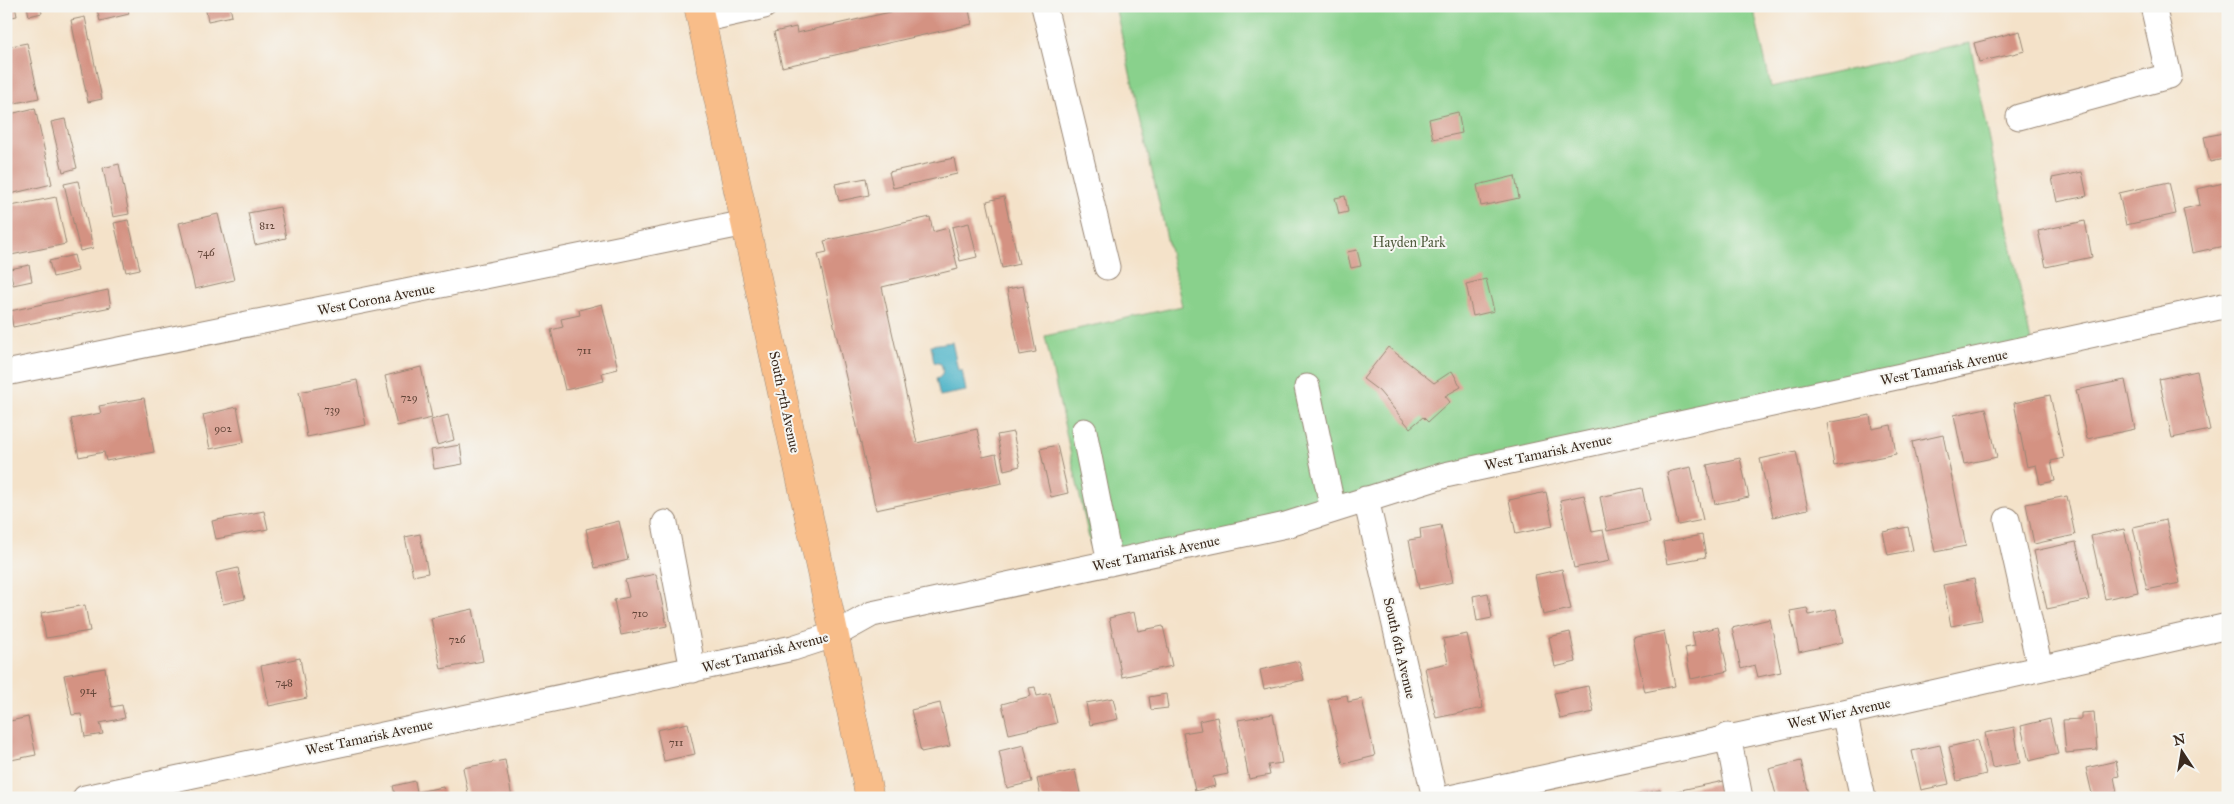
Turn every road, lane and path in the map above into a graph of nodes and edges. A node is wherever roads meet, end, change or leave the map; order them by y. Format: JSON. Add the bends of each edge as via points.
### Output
{"nodes":[{"id":1,"x":764,"y":6,"type":"edge"},
{"id":2,"x":1044,"y":6,"type":"edge"},
{"id":3,"x":2154,"y":6,"type":"edge"},
{"id":4,"x":700,"y":13,"type":"edge"},
{"id":5,"x":2018,"y":118,"type":"dead end"},
{"id":6,"x":746,"y":223,"type":"junction"},
{"id":7,"x":1108,"y":267,"type":"dead end"},
{"id":8,"x":2228,"y":305,"type":"edge"},
{"id":9,"x":6,"y":373,"type":"edge"},
{"id":10,"x":1307,"y":387,"type":"dead end"},
{"id":11,"x":1084,"y":431,"type":"dead end"},
{"id":12,"x":1366,"y":499,"type":"junction"},
{"id":13,"x":1333,"y":510,"type":"junction"},
{"id":14,"x":2007,"y":520,"type":"dead end"},
{"id":15,"x":665,"y":523,"type":"dead end"},
{"id":16,"x":1110,"y":563,"type":"junction"},
{"id":17,"x":2228,"y":626,"type":"edge"},
{"id":18,"x":836,"y":634,"type":"junction"},
{"id":19,"x":2040,"y":668,"type":"junction"},
{"id":20,"x":692,"y":670,"type":"junction"},
{"id":21,"x":1844,"y":713,"type":"junction"},
{"id":22,"x":1728,"y":736,"type":"junction"},
{"id":23,"x":85,"y":798,"type":"edge"},
{"id":24,"x":870,"y":798,"type":"edge"},
{"id":25,"x":1435,"y":798,"type":"edge"},
{"id":26,"x":1450,"y":798,"type":"edge"},
{"id":27,"x":1740,"y":798,"type":"edge"},
{"id":28,"x":1862,"y":798,"type":"edge"}],
"edges":[{"from":1,"to":4,"type":"street"},
{"from":2,"to":7,"type":"street"},
{"from":3,"to":5,"type":"street","via":[[2169,76]]},
{"from":4,"to":6,"type":"main road","name":"South 7th Avenue"},
{"from":6,"to":9,"type":"street","name":"West Corona Avenue"},
{"from":6,"to":18,"type":"main road","name":"South 7th Avenue"},
{"from":8,"to":12,"type":"street","name":"West Tamarisk Avenue","via":[[1445,475]]},
{"from":10,"to":13,"type":"street"},
{"from":11,"to":16,"type":"street"},
{"from":12,"to":13,"type":"street","name":"West Tamarisk Avenue"},
{"from":12,"to":25,"type":"street","name":"South 6th Avenue"},
{"from":13,"to":16,"type":"street","name":"West Tamarisk Avenue","via":[[1286,525]]},
{"from":14,"to":19,"type":"street"},
{"from":15,"to":20,"type":"street"},
{"from":16,"to":18,"type":"street","name":"West Tamarisk Avenue","via":[[872,614]]},
{"from":17,"to":19,"type":"street","name":"West Wier Avenue"},
{"from":18,"to":20,"type":"street","name":"West Tamarisk Avenue","via":[[793,648]]},
{"from":18,"to":24,"type":"main road","name":"South 7th Avenue"},
{"from":19,"to":21,"type":"street","name":"West Wier Avenue"},
{"from":20,"to":23,"type":"street","name":"West Tamarisk Avenue"},
{"from":21,"to":22,"type":"street","name":"West Wier Avenue"},
{"from":21,"to":28,"type":"street"},
{"from":22,"to":26,"type":"street","name":"West Wier Avenue"},
{"from":22,"to":27,"type":"street"}]}
